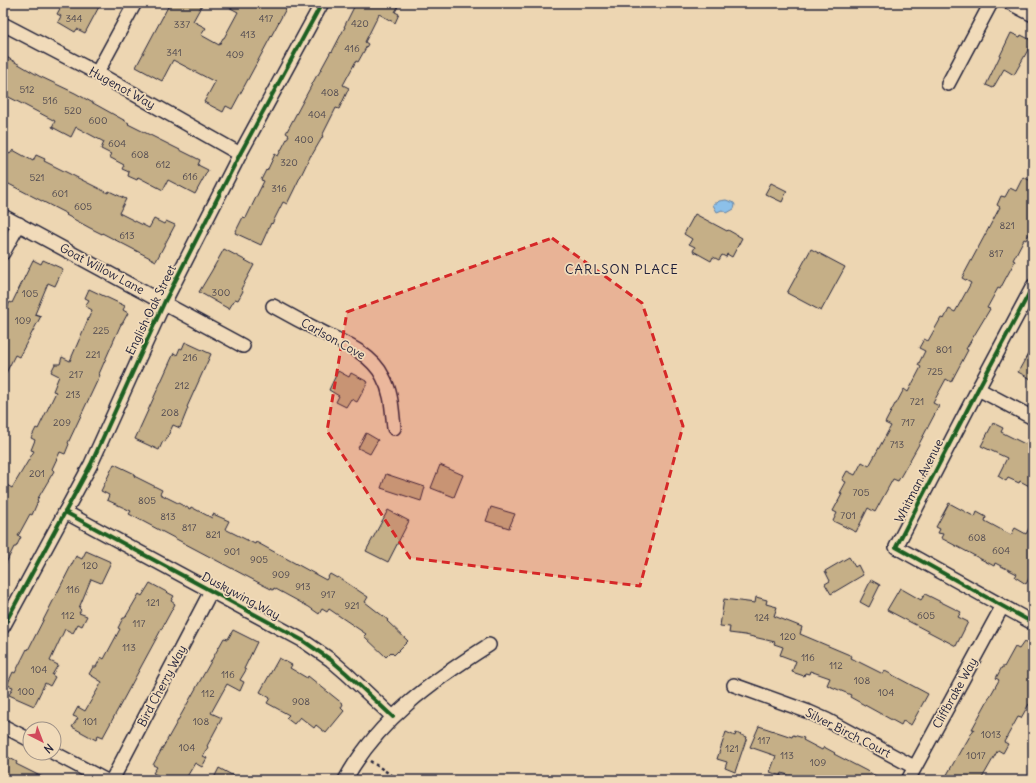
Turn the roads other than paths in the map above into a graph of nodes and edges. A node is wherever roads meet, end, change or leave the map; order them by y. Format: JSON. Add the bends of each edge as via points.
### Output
{"nodes":[{"id":1,"x":135,"y":3,"type":"edge"},
{"id":2,"x":322,"y":3,"type":"edge"},
{"id":3,"x":991,"y":3,"type":"edge"},
{"id":4,"x":1010,"y":3,"type":"edge"},
{"id":5,"x":1033,"y":15,"type":"edge"},
{"id":6,"x":3,"y":24,"type":"edge"},
{"id":7,"x":97,"y":74,"type":"junction"},
{"id":8,"x":948,"y":84,"type":"dead end"},
{"id":9,"x":240,"y":154,"type":"junction"},
{"id":10,"x":3,"y":216,"type":"edge"},
{"id":11,"x":18,"y":224,"type":"junction"},
{"id":12,"x":3,"y":253,"type":"edge"},
{"id":13,"x":1033,"y":286,"type":"edge"},
{"id":14,"x":164,"y":303,"type":"junction"},
{"id":15,"x":273,"y":306,"type":"dead end"},
{"id":16,"x":243,"y":346,"type":"dead end"},
{"id":17,"x":978,"y":389,"type":"junction"},
{"id":18,"x":1033,"y":418,"type":"edge"},
{"id":19,"x":394,"y":428,"type":"dead end"},
{"id":20,"x":65,"y":512,"type":"junction"},
{"id":21,"x":211,"y":591,"type":"junction"},
{"id":22,"x":1002,"y":606,"type":"junction"},
{"id":23,"x":1033,"y":623,"type":"edge"},
{"id":24,"x":3,"y":627,"type":"edge"},
{"id":25,"x":488,"y":645,"type":"dead end"},
{"id":26,"x":734,"y":685,"type":"dead end"},
{"id":27,"x":393,"y":717,"type":"junction"},
{"id":28,"x":3,"y":726,"type":"edge"},
{"id":29,"x":22,"y":736,"type":"edge"},
{"id":30,"x":62,"y":757,"type":"edge"},
{"id":31,"x":914,"y":767,"type":"junction"},
{"id":32,"x":105,"y":780,"type":"edge"},
{"id":33,"x":112,"y":780,"type":"edge"},
{"id":34,"x":345,"y":780,"type":"edge"},
{"id":35,"x":908,"y":780,"type":"edge"}],
"edges":[{"from":1,"to":7,"type":"street"},
{"from":2,"to":9,"type":"street","name":"English Oak Street"},
{"from":3,"to":8,"type":"street"},
{"from":4,"to":5,"type":"street"},
{"from":6,"to":7,"type":"street","name":"Hugenot Way"},
{"from":7,"to":9,"type":"street","name":"Hugenot Way"},
{"from":9,"to":14,"type":"street","name":"English Oak Street"},
{"from":10,"to":11,"type":"street","name":"Goat Willow Lane"},
{"from":11,"to":12,"type":"street"},
{"from":11,"to":14,"type":"street","name":"Goat Willow Lane"},
{"from":13,"to":17,"type":"street","name":"Whitman Avenue"},
{"from":14,"to":16,"type":"street","name":"Goat Willow Lane"},
{"from":14,"to":20,"type":"street","name":"English Oak Street","via":[[91,464]]},
{"from":15,"to":19,"type":"street","name":"Carlson Cove","via":[[369,359],[383,376],[389,389]]},
{"from":17,"to":18,"type":"street"},
{"from":17,"to":22,"type":"street","name":"Whitman Avenue","via":[[896,547]]},
{"from":20,"to":21,"type":"street","name":"Duskywing Way"},
{"from":20,"to":24,"type":"street","name":"English Oak Street"},
{"from":21,"to":27,"type":"street","name":"Duskywing Way","via":[[302,640],[331,660]]},
{"from":21,"to":33,"type":"street","name":"Bird Cherry Way"},
{"from":22,"to":23,"type":"street","name":"Whitman Avenue"},
{"from":22,"to":31,"type":"street","name":"Cliffbrake Way"},
{"from":25,"to":27,"type":"street","via":[[429,685]]},
{"from":26,"to":31,"type":"street","name":"Silver Birch Court","via":[[821,717]]},
{"from":27,"to":34,"type":"street","via":[[375,736]]},
{"from":28,"to":29,"type":"street"},
{"from":30,"to":32,"type":"street"},
{"from":31,"to":35,"type":"street","name":"Cliffbrake Way"}]}
